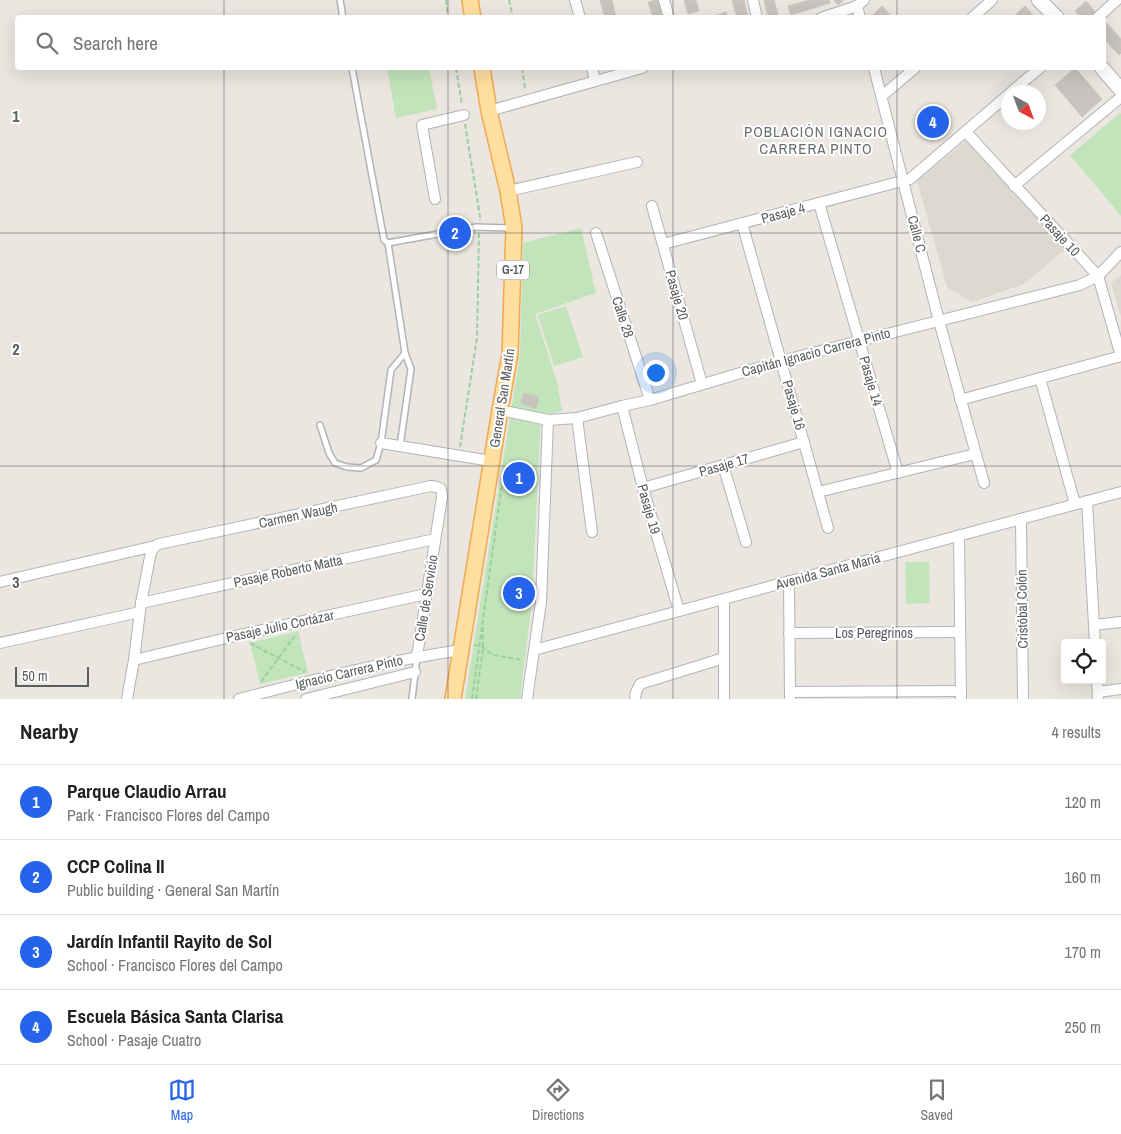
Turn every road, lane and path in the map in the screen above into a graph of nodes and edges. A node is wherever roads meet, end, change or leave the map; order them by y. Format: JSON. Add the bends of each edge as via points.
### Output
{"nodes":[{"id":1,"x":340,"y":0,"type":"edge"},
{"id":2,"x":446,"y":0,"type":"edge"},
{"id":3,"x":470,"y":0,"type":"edge"},
{"id":4,"x":509,"y":0,"type":"edge"},
{"id":5,"x":575,"y":0,"type":"edge"},
{"id":6,"x":664,"y":0,"type":"edge"},
{"id":7,"x":753,"y":0,"type":"edge"},
{"id":8,"x":992,"y":0,"type":"edge"},
{"id":9,"x":1039,"y":0,"type":"edge"},
{"id":10,"x":1117,"y":0,"type":"edge"},
{"id":11,"x":861,"y":3,"type":"edge"},
{"id":12,"x":342,"y":15,"type":"edge"},
{"id":13,"x":448,"y":15,"type":"edge"},
{"id":14,"x":472,"y":15,"type":"edge"},
{"id":15,"x":512,"y":15,"type":"edge"},
{"id":16,"x":579,"y":15,"type":"edge"},
{"id":17,"x":669,"y":15,"type":"edge"},
{"id":18,"x":756,"y":15,"type":"edge"},
{"id":19,"x":828,"y":15,"type":"edge"},
{"id":20,"x":975,"y":15,"type":"edge"},
{"id":21,"x":1054,"y":15,"type":"edge"},
{"id":22,"x":1100,"y":15,"type":"edge"},
{"id":23,"x":352,"y":70,"type":"edge"},
{"id":24,"x":456,"y":70,"type":"edge"},
{"id":25,"x":482,"y":70,"type":"edge"},
{"id":26,"x":522,"y":70,"type":"edge"},
{"id":27,"x":592,"y":70,"type":"edge"},
{"id":28,"x":635,"y":70,"type":"edge"},
{"id":29,"x":875,"y":70,"type":"edge"},
{"id":30,"x":913,"y":70,"type":"edge"},
{"id":31,"x":1038,"y":70,"type":"edge"},
{"id":32,"x":1104,"y":70,"type":"edge"},
{"id":33,"x":595,"y":81,"type":"junction"},
{"id":34,"x":1020,"y":85,"type":"edge"},
{"id":35,"x":525,"y":88,"type":"dead end"},
{"id":36,"x":1121,"y":90,"type":"edge"},
{"id":37,"x":882,"y":96,"type":"junction"},
{"id":38,"x":1121,"y":97,"type":"edge"},
{"id":39,"x":1001,"y":102,"type":"edge"},
{"id":40,"x":489,"y":111,"type":"junction"},
{"id":41,"x":464,"y":115,"type":"junction"},
{"id":42,"x":966,"y":132,"type":"junction"},
{"id":43,"x":637,"y":162,"type":"dead end"},
{"id":44,"x":903,"y":181,"type":"junction"},
{"id":45,"x":1014,"y":186,"type":"junction"},
{"id":46,"x":508,"y":191,"type":"junction"},
{"id":47,"x":435,"y":199,"type":"dead end"},
{"id":48,"x":819,"y":203,"type":"junction"},
{"id":49,"x":652,"y":206,"type":"dead end"},
{"id":50,"x":742,"y":223,"type":"junction"},
{"id":51,"x":514,"y":228,"type":"junction"},
{"id":52,"x":596,"y":233,"type":"dead end"},
{"id":53,"x":388,"y":243,"type":"junction"},
{"id":54,"x":662,"y":244,"type":"junction"},
{"id":55,"x":1121,"y":252,"type":"edge"},
{"id":56,"x":1098,"y":276,"type":"junction"},
{"id":57,"x":939,"y":321,"type":"junction"},
{"id":58,"x":859,"y":340,"type":"junction"},
{"id":59,"x":405,"y":353,"type":"junction"},
{"id":60,"x":1121,"y":356,"type":"edge"},
{"id":61,"x":781,"y":360,"type":"junction"},
{"id":62,"x":1040,"y":378,"type":"junction"},
{"id":63,"x":702,"y":384,"type":"junction"},
{"id":64,"x":650,"y":400,"type":"junction"},
{"id":65,"x":960,"y":400,"type":"junction"},
{"id":66,"x":622,"y":406,"type":"junction"},
{"id":67,"x":500,"y":410,"type":"junction"},
{"id":68,"x":577,"y":418,"type":"junction"},
{"id":69,"x":548,"y":420,"type":"junction"},
{"id":70,"x":320,"y":425,"type":"dead end"},
{"id":71,"x":381,"y":442,"type":"junction"},
{"id":72,"x":804,"y":442,"type":"junction"},
{"id":73,"x":400,"y":446,"type":"junction"},
{"id":74,"x":976,"y":454,"type":"junction"},
{"id":75,"x":458,"y":455,"type":"junction"},
{"id":76,"x":498,"y":461,"type":"junction"},
{"id":77,"x":723,"y":465,"type":"junction"},
{"id":78,"x":898,"y":473,"type":"junction"},
{"id":79,"x":984,"y":483,"type":"dead end"},
{"id":80,"x":643,"y":488,"type":"junction"},
{"id":81,"x":818,"y":492,"type":"junction"},
{"id":82,"x":1121,"y":492,"type":"edge"},
{"id":83,"x":442,"y":497,"type":"joint"},
{"id":84,"x":1086,"y":501,"type":"junction"},
{"id":85,"x":1075,"y":504,"type":"junction"},
{"id":86,"x":1021,"y":519,"type":"junction"},
{"id":87,"x":828,"y":528,"type":"dead end"},
{"id":88,"x":592,"y":532,"type":"dead end"},
{"id":89,"x":959,"y":536,"type":"junction"},
{"id":90,"x":435,"y":539,"type":"junction"},
{"id":91,"x":746,"y":542,"type":"dead end"},
{"id":92,"x":153,"y":549,"type":"junction"},
{"id":93,"x":789,"y":581,"type":"junction"},
{"id":94,"x":0,"y":582,"type":"edge"},
{"id":95,"x":426,"y":594,"type":"junction"},
{"id":96,"x":724,"y":599,"type":"junction"},
{"id":97,"x":140,"y":607,"type":"junction"},
{"id":98,"x":679,"y":611,"type":"junction"},
{"id":99,"x":307,"y":620,"type":"junction"},
{"id":100,"x":1121,"y":622,"type":"edge"},
{"id":101,"x":1094,"y":626,"type":"junction"},
{"id":102,"x":483,"y":627,"type":"dead end"},
{"id":103,"x":960,"y":632,"type":"junction"},
{"id":104,"x":789,"y":633,"type":"junction"},
{"id":105,"x":235,"y":636,"type":"junction"},
{"id":106,"x":1095,"y":639,"type":"edge"},
{"id":107,"x":0,"y":643,"type":"edge"},
{"id":108,"x":461,"y":646,"type":"junction"},
{"id":109,"x":479,"y":646,"type":"junction"},
{"id":110,"x":483,"y":648,"type":"junction"},
{"id":111,"x":534,"y":650,"type":"junction"},
{"id":112,"x":417,"y":656,"type":"junction"},
{"id":113,"x":279,"y":658,"type":"junction"},
{"id":114,"x":724,"y":658,"type":"junction"},
{"id":115,"x":134,"y":660,"type":"junction"},
{"id":116,"x":533,"y":661,"type":"junction"},
{"id":117,"x":415,"y":672,"type":"junction"},
{"id":118,"x":315,"y":679,"type":"junction"},
{"id":119,"x":1121,"y":689,"type":"edge"},
{"id":120,"x":254,"y":695,"type":"junction"},
{"id":121,"x":961,"y":695,"type":"edge"},
{"id":122,"x":1098,"y":695,"type":"edge"},
{"id":123,"x":790,"y":696,"type":"edge"},
{"id":124,"x":127,"y":699,"type":"edge"},
{"id":125,"x":239,"y":699,"type":"edge"},
{"id":126,"x":306,"y":699,"type":"edge"},
{"id":127,"x":412,"y":699,"type":"edge"},
{"id":128,"x":453,"y":699,"type":"edge"},
{"id":129,"x":472,"y":699,"type":"edge"},
{"id":130,"x":476,"y":699,"type":"edge"},
{"id":131,"x":527,"y":699,"type":"edge"},
{"id":132,"x":635,"y":699,"type":"edge"},
{"id":133,"x":724,"y":699,"type":"edge"},
{"id":134,"x":1023,"y":699,"type":"edge"}],
"edges":[{"from":1,"to":12,"type":"lane"},
{"from":2,"to":13,"type":"path"},
{"from":3,"to":14,"type":"main road"},
{"from":4,"to":15,"type":"path"},
{"from":5,"to":16,"type":"street"},
{"from":6,"to":17,"type":"street"},
{"from":7,"to":18,"type":"street"},
{"from":8,"to":20,"type":"street"},
{"from":9,"to":21,"type":"main road"},
{"from":10,"to":22,"type":"street"},
{"from":11,"to":19,"type":"street"},
{"from":23,"to":53,"type":"lane","via":[[384,240]]},
{"from":24,"to":41,"type":"path"},
{"from":25,"to":40,"type":"main road","name":"General San Martín","number":"G-17"},
{"from":26,"to":35,"type":"path"},
{"from":27,"to":33,"type":"street"},
{"from":28,"to":33,"type":"street"},
{"from":29,"to":37,"type":"street","name":"Calle C"},
{"from":30,"to":37,"type":"street"},
{"from":31,"to":34,"type":"street","name":"Pasaje 4"},
{"from":32,"to":36,"type":"main road"},
{"from":33,"to":40,"type":"street"},
{"from":37,"to":44,"type":"street","name":"Calle C"},
{"from":38,"to":45,"type":"street"},
{"from":39,"to":42,"type":"street","name":"Pasaje 4"},
{"from":40,"to":46,"type":"main road","name":"General San Martín","number":"G-17"},
{"from":41,"to":47,"type":"street","via":[[422,124]]},
{"from":41,"to":75,"type":"path","via":[[480,216],[477,338]]},
{"from":42,"to":44,"type":"street","name":"Pasaje 4"},
{"from":42,"to":45,"type":"street","name":"Pasaje 10"},
{"from":43,"to":46,"type":"street"},
{"from":44,"to":48,"type":"street","name":"Pasaje 4"},
{"from":44,"to":57,"type":"street","name":"Calle C"},
{"from":45,"to":56,"type":"street","name":"Pasaje 10"},
{"from":46,"to":51,"type":"main road","name":"General San Martín","number":"G-17"},
{"from":48,"to":50,"type":"street","name":"Pasaje 4"},
{"from":48,"to":58,"type":"street","name":"Pasaje 14"},
{"from":49,"to":54,"type":"street","name":"Pasaje 20"},
{"from":50,"to":54,"type":"street","name":"Pasaje 4"},
{"from":50,"to":61,"type":"street","name":"Pasaje 16"},
{"from":51,"to":53,"type":"lane","via":[[476,226]]},
{"from":51,"to":67,"type":"main road","name":"General San Martín","number":"G-17","via":[[510,354]]},
{"from":52,"to":64,"type":"street","name":"Calle 28"},
{"from":53,"to":59,"type":"lane"},
{"from":54,"to":63,"type":"street","name":"Pasaje 20"},
{"from":55,"to":56,"type":"street","name":"Capitán Ignacio Carrera Pinto"},
{"from":56,"to":57,"type":"street","name":"Capitán Ignacio Carrera Pinto","via":[[1080,285]]},
{"from":56,"to":60,"type":"street","name":"Pasaje 10"},
{"from":57,"to":58,"type":"street","name":"Capitán Ignacio Carrera Pinto"},
{"from":57,"to":65,"type":"street","name":"Calle C"},
{"from":58,"to":61,"type":"street","name":"Capitán Ignacio Carrera Pinto"},
{"from":58,"to":78,"type":"street","name":"Pasaje 14"},
{"from":59,"to":71,"type":"lane","via":[[390,370]]},
{"from":59,"to":73,"type":"lane","via":[[411,369]]},
{"from":60,"to":62,"type":"street"},
{"from":61,"to":63,"type":"street","name":"Capitán Ignacio Carrera Pinto"},
{"from":61,"to":72,"type":"street","name":"Pasaje 16"},
{"from":62,"to":65,"type":"street"},
{"from":62,"to":85,"type":"street"},
{"from":63,"to":64,"type":"street","name":"Capitán Ignacio Carrera Pinto"},
{"from":64,"to":66,"type":"street","name":"Capitán Ignacio Carrera Pinto"},
{"from":65,"to":74,"type":"street","name":"Calle C"},
{"from":66,"to":68,"type":"street","name":"Capitán Ignacio Carrera Pinto"},
{"from":66,"to":80,"type":"street","name":"Pasaje 19"},
{"from":67,"to":69,"type":"street","name":"Capitán Ignacio Carrera Pinto"},
{"from":67,"to":76,"type":"main road","name":"General San Martín","number":"G-17"},
{"from":68,"to":69,"type":"street","name":"Capitán Ignacio Carrera Pinto"},
{"from":68,"to":88,"type":"street"},
{"from":69,"to":111,"type":"street","via":[[541,602]]},
{"from":70,"to":71,"type":"lane","via":[[335,463],[347,467],[361,468],[376,460]]},
{"from":71,"to":73,"type":"street"},
{"from":72,"to":77,"type":"street","name":"Pasaje 17"},
{"from":72,"to":81,"type":"street","name":"Pasaje 16"},
{"from":73,"to":75,"type":"street"},
{"from":74,"to":78,"type":"street"},
{"from":74,"to":79,"type":"street","name":"Calle C"},
{"from":75,"to":76,"type":"street"},
{"from":76,"to":108,"type":"main road","name":"General San Martín","number":"G-17"},
{"from":76,"to":109,"type":"path"},
{"from":77,"to":80,"type":"street","name":"Pasaje 17"},
{"from":77,"to":91,"type":"street"},
{"from":78,"to":81,"type":"street"},
{"from":80,"to":98,"type":"street","name":"Pasaje 19"},
{"from":81,"to":87,"type":"street","name":"Pasaje 16"},
{"from":82,"to":84,"type":"street","name":"Avenida Santa María"},
{"from":83,"to":90,"type":"street","name":"Calle de Servicio"},
{"from":83,"to":92,"type":"street","name":"Carmen Waugh","via":[[440,489],[432,486],[159,544]]},
{"from":84,"to":85,"type":"street","name":"Avenida Santa María"},
{"from":84,"to":101,"type":"street"},
{"from":85,"to":86,"type":"street","name":"Avenida Santa María"},
{"from":86,"to":89,"type":"street","name":"Avenida Santa María"},
{"from":86,"to":134,"type":"street","name":"Cristóbal Colón"},
{"from":89,"to":93,"type":"street","name":"Avenida Santa María"},
{"from":89,"to":103,"type":"street"},
{"from":90,"to":95,"type":"street","name":"Calle de Servicio"},
{"from":90,"to":97,"type":"street","name":"Pasaje Roberto Matta"},
{"from":92,"to":94,"type":"street"},
{"from":92,"to":97,"type":"street"},
{"from":93,"to":96,"type":"street","name":"Avenida Santa María"},
{"from":93,"to":104,"type":"street"},
{"from":95,"to":99,"type":"street","name":"Pasaje Julio Cortázar"},
{"from":95,"to":112,"type":"street","name":"Calle de Servicio"},
{"from":96,"to":98,"type":"street","name":"Avenida Santa María"},
{"from":96,"to":114,"type":"street"},
{"from":97,"to":107,"type":"street","name":"Pasaje Roberto Matta"},
{"from":97,"to":115,"type":"street"},
{"from":98,"to":111,"type":"street","name":"Avenida Santa María"},
{"from":99,"to":105,"type":"street","name":"Pasaje Julio Cortázar"},
{"from":99,"to":113,"type":"path"},
{"from":100,"to":101,"type":"street"},
{"from":101,"to":106,"type":"street"},
{"from":102,"to":110,"type":"path"},
{"from":103,"to":104,"type":"street","name":"Los Peregrinos"},
{"from":103,"to":121,"type":"street"},
{"from":104,"to":123,"type":"street"},
{"from":105,"to":113,"type":"path"},
{"from":105,"to":115,"type":"street","name":"Pasaje Julio Cortázar"},
{"from":108,"to":109,"type":"path"},
{"from":108,"to":112,"type":"street","name":"Ignacio Carrera Pinto"},
{"from":108,"to":128,"type":"main road","name":"General San Martín","number":"G-17"},
{"from":109,"to":110,"type":"path"},
{"from":109,"to":129,"type":"path"},
{"from":110,"to":116,"type":"path","via":[[493,655]]},
{"from":110,"to":130,"type":"path"},
{"from":111,"to":116,"type":"street"},
{"from":112,"to":117,"type":"lane","name":"Calle de Servicio"},
{"from":112,"to":118,"type":"street","name":"Ignacio Carrera Pinto"},
{"from":113,"to":118,"type":"path"},
{"from":113,"to":120,"type":"path"},
{"from":114,"to":132,"type":"street","via":[[640,684]]},
{"from":114,"to":133,"type":"street"},
{"from":115,"to":124,"type":"street"},
{"from":116,"to":131,"type":"street"},
{"from":117,"to":126,"type":"street"},
{"from":117,"to":127,"type":"lane","name":"Calle de Servicio"},
{"from":118,"to":120,"type":"street","name":"Ignacio Carrera Pinto"},
{"from":119,"to":122,"type":"street"},
{"from":120,"to":125,"type":"street","name":"Ignacio Carrera Pinto"},
{"from":121,"to":123,"type":"street"}]}
